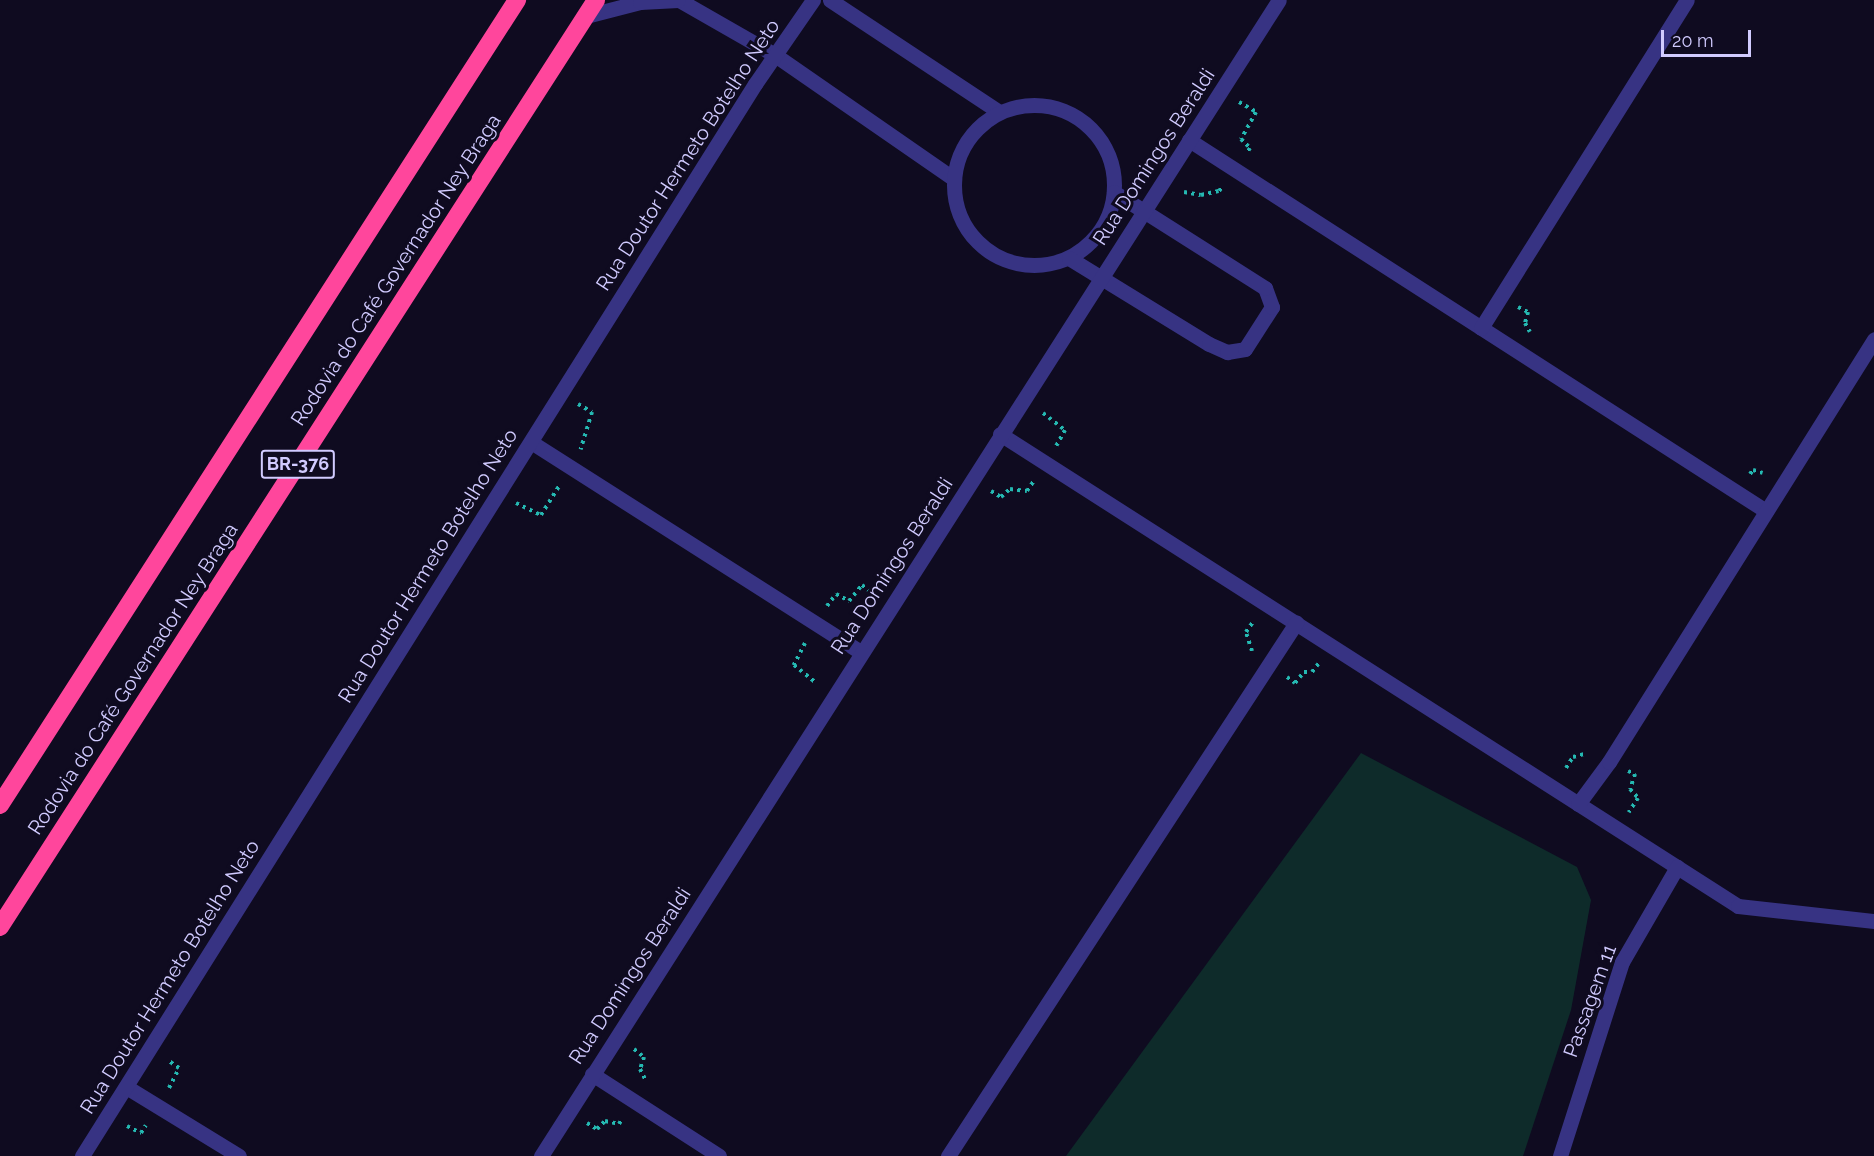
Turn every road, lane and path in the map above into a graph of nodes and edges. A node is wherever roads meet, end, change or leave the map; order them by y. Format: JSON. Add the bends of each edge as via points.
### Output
{"nodes":[{"id":1,"x":517,"y":0,"type":"edge"},
{"id":2,"x":596,"y":0,"type":"edge"},
{"id":3,"x":678,"y":0,"type":"edge"},
{"id":4,"x":813,"y":0,"type":"edge"},
{"id":5,"x":830,"y":0,"type":"edge"},
{"id":6,"x":1280,"y":0,"type":"edge"},
{"id":7,"x":1687,"y":0,"type":"edge"},
{"id":8,"x":586,"y":16,"type":"junction"},
{"id":9,"x":775,"y":55,"type":"junction"},
{"id":10,"x":999,"y":112,"type":"junction"},
{"id":11,"x":1189,"y":140,"type":"junction"},
{"id":12,"x":954,"y":179,"type":"junction"},
{"id":13,"x":1114,"y":192,"type":"junction"},
{"id":14,"x":1144,"y":210,"type":"junction"},
{"id":15,"x":1069,"y":258,"type":"junction"},
{"id":16,"x":1101,"y":278,"type":"junction"},
{"id":17,"x":1480,"y":328,"type":"junction"},
{"id":18,"x":1874,"y":339,"type":"edge"},
{"id":19,"x":1000,"y":434,"type":"junction"},
{"id":20,"x":531,"y":442,"type":"junction"},
{"id":21,"x":1766,"y":511,"type":"junction"},
{"id":22,"x":889,"y":607,"type":"junction"},
{"id":23,"x":1296,"y":623,"type":"junction"},
{"id":24,"x":813,"y":625,"type":"junction"},
{"id":25,"x":861,"y":652,"type":"junction"},
{"id":26,"x":832,"y":697,"type":"junction"},
{"id":27,"x":1578,"y":804,"type":"junction"},
{"id":28,"x":0,"y":806,"type":"edge"},
{"id":29,"x":1677,"y":867,"type":"junction"},
{"id":30,"x":1874,"y":921,"type":"edge"},
{"id":31,"x":0,"y":927,"type":"edge"},
{"id":32,"x":592,"y":1074,"type":"junction"},
{"id":33,"x":128,"y":1088,"type":"junction"},
{"id":34,"x":82,"y":1156,"type":"edge"},
{"id":35,"x":239,"y":1156,"type":"edge"},
{"id":36,"x":541,"y":1156,"type":"edge"},
{"id":37,"x":720,"y":1156,"type":"edge"},
{"id":38,"x":948,"y":1156,"type":"edge"},
{"id":39,"x":1560,"y":1156,"type":"edge"}],
"edges":[{"from":1,"to":28,"type":"highway","number":"BR-376"},
{"from":2,"to":8,"type":"highway","name":"Rodovia do Café Governador Ney Braga","number":"BR-376"},
{"from":3,"to":8,"type":"street","via":[[640,2]]},
{"from":3,"to":9,"type":"street"},
{"from":4,"to":9,"type":"street","name":"Rua Doutor Hermeto Botelho Neto"},
{"from":5,"to":10,"type":"street"},
{"from":6,"to":11,"type":"street","name":"Rua Domingos Beraldi"},
{"from":7,"to":17,"type":"street"},
{"from":8,"to":31,"type":"highway","name":"Rodovia do Café Governador Ney Braga","number":"BR-376"},
{"from":9,"to":12,"type":"street"},
{"from":9,"to":20,"type":"street","name":"Rua Doutor Hermeto Botelho Neto"},
{"from":10,"to":12,"type":"street","via":[[968,139]]},
{"from":10,"to":13,"type":"street","via":[[1041,105],[1080,118],[1096,132],[1107,150]]},
{"from":11,"to":14,"type":"street","name":"Rua Domingos Beraldi"},
{"from":11,"to":17,"type":"street"},
{"from":12,"to":15,"type":"street","via":[[961,220],[988,252],[1027,266]]},
{"from":13,"to":14,"type":"street"},
{"from":13,"to":15,"type":"street","via":[[1100,231]]},
{"from":14,"to":16,"type":"street","name":"Rua Domingos Beraldi"},
{"from":14,"to":16,"type":"street","via":[[1265,288],[1272,307],[1245,349],[1227,352]]},
{"from":15,"to":16,"type":"street"},
{"from":16,"to":19,"type":"street","name":"Rua Domingos Beraldi"},
{"from":17,"to":21,"type":"street"},
{"from":18,"to":21,"type":"street"},
{"from":19,"to":22,"type":"street","name":"Rua Domingos Beraldi"},
{"from":19,"to":23,"type":"street"},
{"from":20,"to":24,"type":"street"},
{"from":20,"to":33,"type":"street","name":"Rua Doutor Hermeto Botelho Neto"},
{"from":21,"to":27,"type":"street"},
{"from":22,"to":24,"type":"path","via":[[862,585],[849,601],[836,594]]},
{"from":22,"to":25,"type":"street","name":"Rua Domingos Beraldi"},
{"from":23,"to":27,"type":"street"},
{"from":23,"to":38,"type":"street"},
{"from":24,"to":25,"type":"street"},
{"from":24,"to":26,"type":"path","via":[[794,665]]},
{"from":25,"to":26,"type":"street","name":"Rua Domingos Beraldi"},
{"from":26,"to":32,"type":"street","name":"Rua Domingos Beraldi"},
{"from":27,"to":29,"type":"street"},
{"from":29,"to":30,"type":"street","via":[[1738,906]]},
{"from":29,"to":39,"type":"street","name":"Passagem 11","via":[[1622,962]]},
{"from":32,"to":36,"type":"street","name":"Rua Domingos Beraldi"},
{"from":32,"to":37,"type":"street"},
{"from":33,"to":34,"type":"street","name":"Rua Doutor Hermeto Botelho Neto"},
{"from":33,"to":35,"type":"street"}]}
